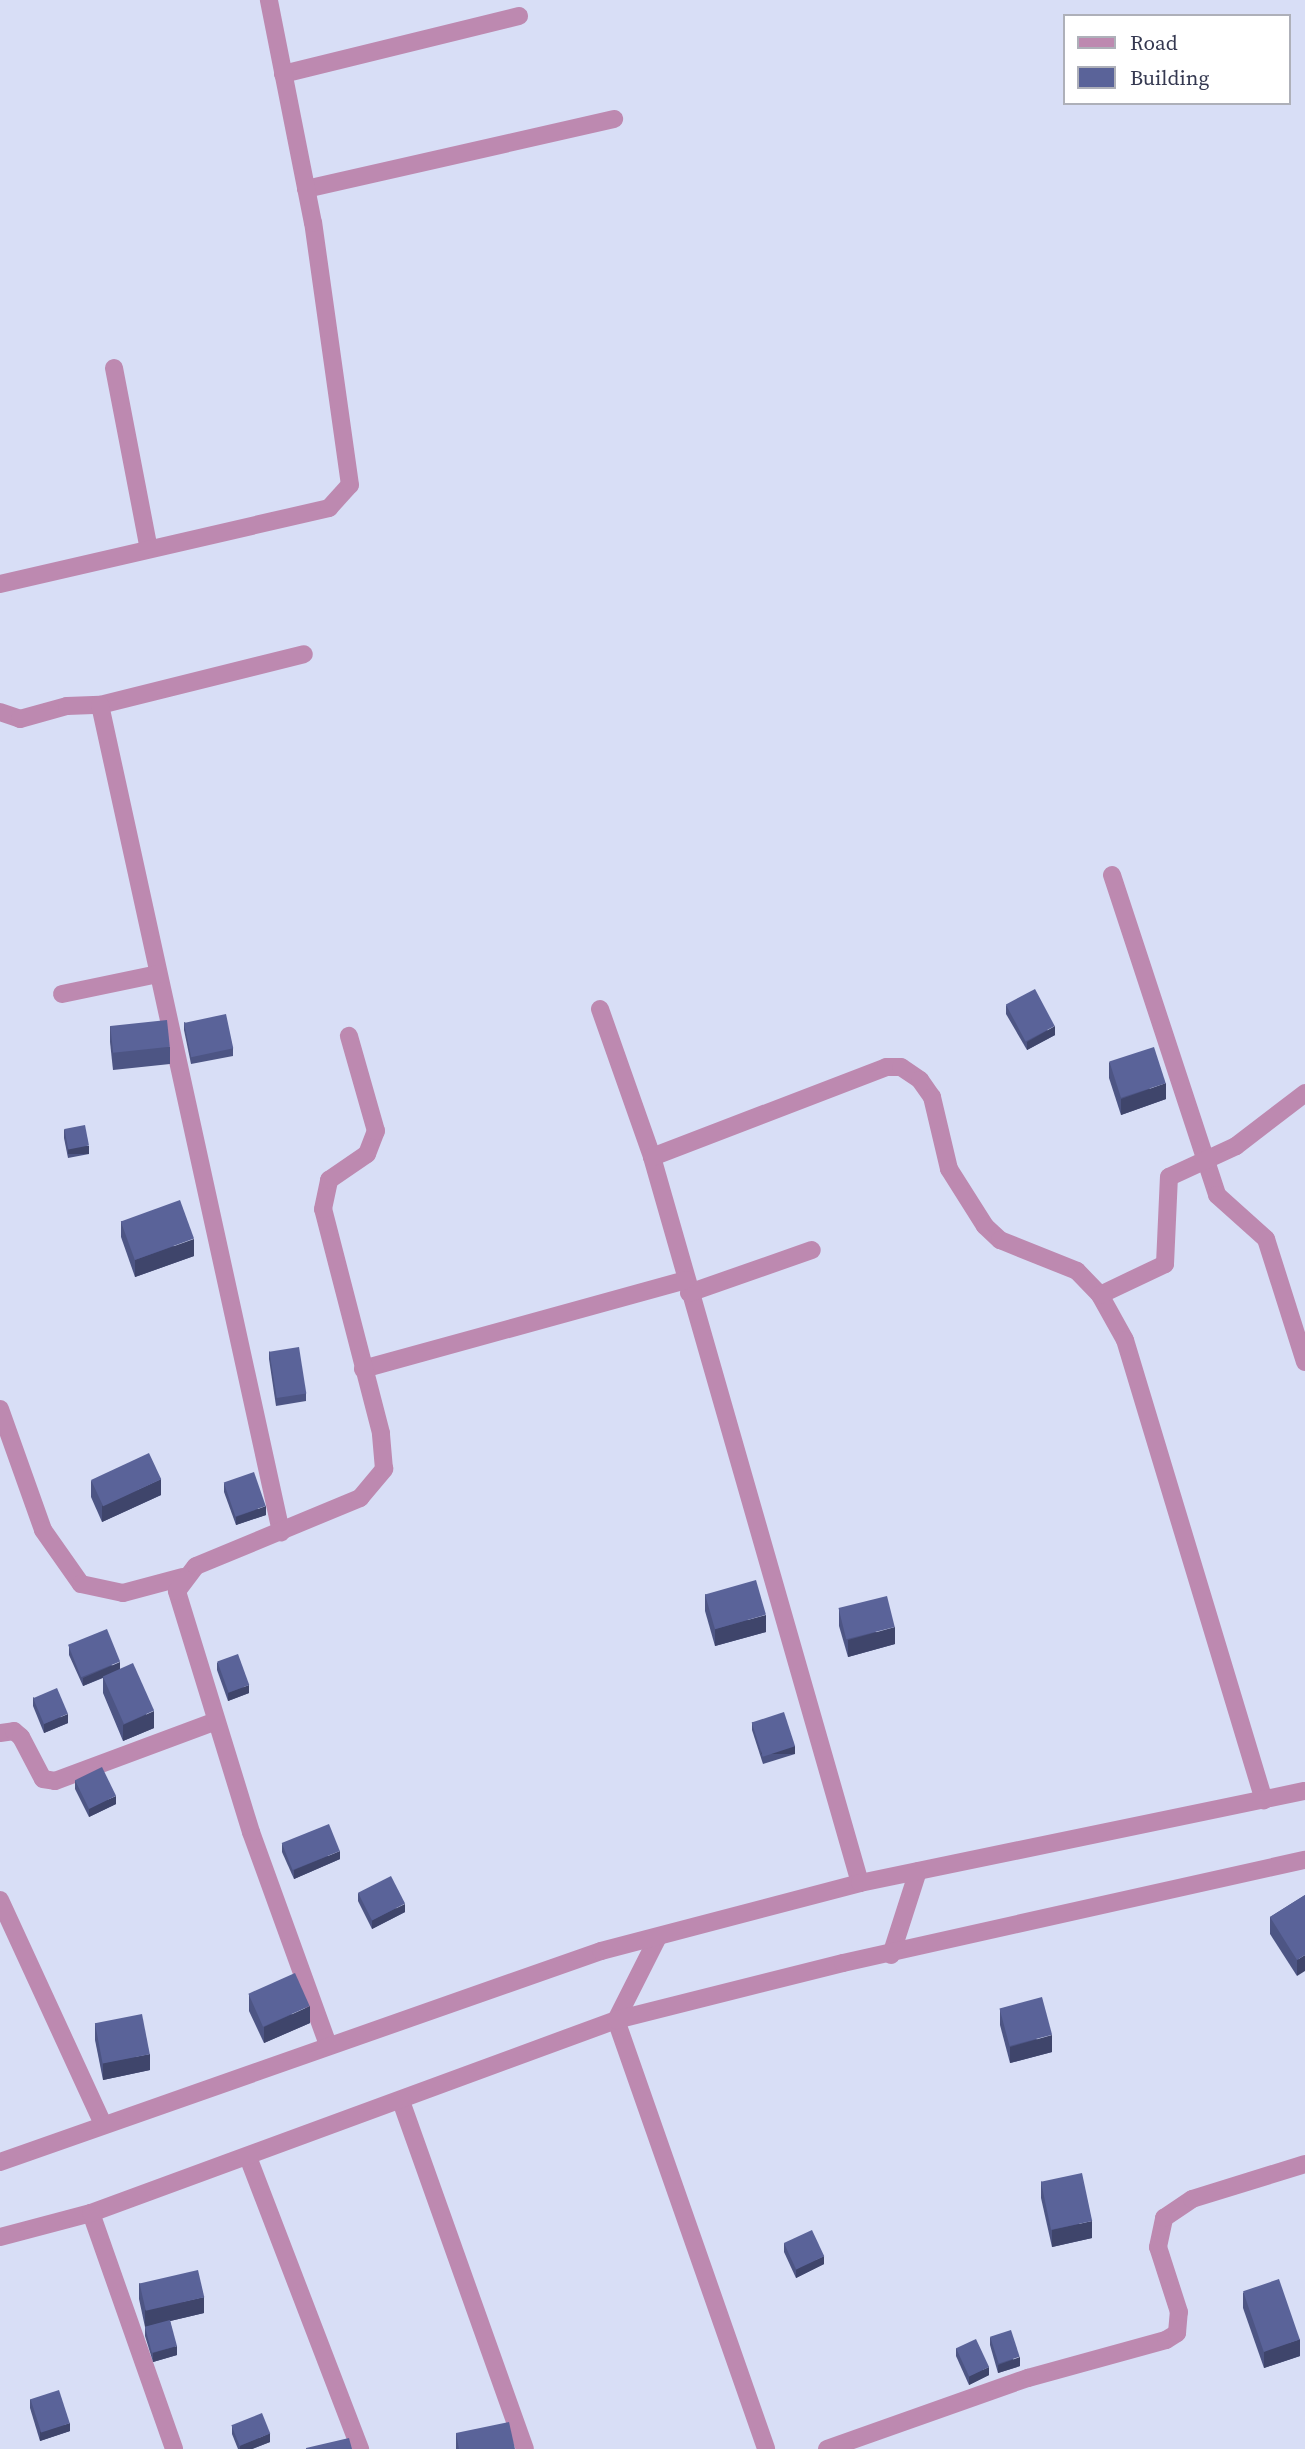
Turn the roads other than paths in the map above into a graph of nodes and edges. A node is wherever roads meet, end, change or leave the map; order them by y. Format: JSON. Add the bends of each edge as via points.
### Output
{"nodes":[{"id":1,"x":269,"y":0,"type":"edge"},
{"id":2,"x":519,"y":16,"type":"dead end"},
{"id":3,"x":283,"y":74,"type":"junction"},
{"id":4,"x":614,"y":119,"type":"dead end"},
{"id":5,"x":306,"y":189,"type":"junction"},
{"id":6,"x":114,"y":369,"type":"dead end"},
{"id":7,"x":149,"y":548,"type":"junction"},
{"id":8,"x":0,"y":584,"type":"edge"},
{"id":9,"x":304,"y":654,"type":"dead end"},
{"id":10,"x":100,"y":705,"type":"junction"},
{"id":11,"x":0,"y":712,"type":"edge"},
{"id":12,"x":1112,"y":875,"type":"dead end"},
{"id":13,"x":158,"y":974,"type":"junction"},
{"id":14,"x":62,"y":994,"type":"dead end"},
{"id":15,"x":600,"y":1009,"type":"dead end"},
{"id":16,"x":349,"y":1036,"type":"dead end"},
{"id":17,"x":1305,"y":1093,"type":"edge"},
{"id":18,"x":652,"y":1157,"type":"junction"},
{"id":19,"x":1209,"y":1157,"type":"junction"},
{"id":20,"x":813,"y":1250,"type":"dead end"},
{"id":21,"x":687,"y":1286,"type":"junction"},
{"id":22,"x":1100,"y":1295,"type":"junction"},
{"id":23,"x":1305,"y":1362,"type":"edge"},
{"id":24,"x":363,"y":1369,"type":"junction"},
{"id":25,"x":0,"y":1409,"type":"edge"},
{"id":26,"x":281,"y":1532,"type":"junction"},
{"id":27,"x":183,"y":1577,"type":"junction"},
{"id":28,"x":216,"y":1721,"type":"junction"},
{"id":29,"x":0,"y":1733,"type":"edge"},
{"id":30,"x":1305,"y":1791,"type":"edge"},
{"id":31,"x":1265,"y":1801,"type":"junction"},
{"id":32,"x":1305,"y":1860,"type":"edge"},
{"id":33,"x":918,"y":1871,"type":"junction"},
{"id":34,"x":860,"y":1883,"type":"junction"},
{"id":35,"x":0,"y":1900,"type":"edge"},
{"id":36,"x":658,"y":1937,"type":"junction"},
{"id":37,"x":891,"y":1955,"type":"junction"},
{"id":38,"x":616,"y":2020,"type":"junction"},
{"id":39,"x":327,"y":2042,"type":"junction"},
{"id":40,"x":401,"y":2101,"type":"junction"},
{"id":41,"x":103,"y":2124,"type":"junction"},
{"id":42,"x":247,"y":2157,"type":"junction"},
{"id":43,"x":0,"y":2162,"type":"edge"},
{"id":44,"x":1305,"y":2164,"type":"edge"},
{"id":45,"x":91,"y":2213,"type":"junction"},
{"id":46,"x":0,"y":2237,"type":"edge"},
{"id":47,"x":174,"y":2449,"type":"edge"},
{"id":48,"x":360,"y":2449,"type":"edge"},
{"id":49,"x":525,"y":2449,"type":"edge"},
{"id":50,"x":766,"y":2449,"type":"edge"},
{"id":51,"x":827,"y":2449,"type":"edge"}],
"edges":[{"from":1,"to":3,"type":"street"},
{"from":2,"to":3,"type":"street"},
{"from":3,"to":5,"type":"street"},
{"from":4,"to":5,"type":"street"},
{"from":5,"to":7,"type":"street","via":[[350,485],[329,509]]},
{"from":6,"to":7,"type":"street"},
{"from":7,"to":8,"type":"street"},
{"from":9,"to":10,"type":"street"},
{"from":10,"to":11,"type":"street","via":[[67,706],[20,719]]},
{"from":10,"to":13,"type":"street"},
{"from":12,"to":19,"type":"street"},
{"from":13,"to":14,"type":"street"},
{"from":13,"to":26,"type":"street"},
{"from":15,"to":18,"type":"street"},
{"from":16,"to":24,"type":"street","via":[[376,1131],[367,1154],[328,1180],[323,1209]]},
{"from":17,"to":19,"type":"street","via":[[1236,1146]]},
{"from":18,"to":21,"type":"street"},
{"from":18,"to":22,"type":"street","via":[[901,1067],[932,1097],[949,1169],[985,1226],[1000,1240],[1060,1260]]},
{"from":19,"to":22,"type":"street","via":[[1165,1185],[1170,1251],[1165,1264]]},
{"from":19,"to":23,"type":"street","via":[[1226,1208],[1253,1225],[1269,1247]]},
{"from":20,"to":21,"type":"street"},
{"from":21,"to":24,"type":"street"},
{"from":21,"to":34,"type":"street"},
{"from":22,"to":31,"type":"street","via":[[1125,1340]]},
{"from":24,"to":26,"type":"street","via":[[386,1455],[380,1478],[360,1498]]},
{"from":25,"to":27,"type":"street","via":[[43,1530],[81,1584],[123,1593]]},
{"from":26,"to":27,"type":"street"},
{"from":27,"to":28,"type":"street","via":[[177,1591]]},
{"from":28,"to":29,"type":"street","via":[[55,1782],[43,1779],[21,1737],[13,1731]]},
{"from":28,"to":39,"type":"street"},
{"from":30,"to":31,"type":"street"},
{"from":31,"to":33,"type":"street"},
{"from":32,"to":37,"type":"street"},
{"from":33,"to":34,"type":"street"},
{"from":33,"to":37,"type":"street"},
{"from":34,"to":36,"type":"street"},
{"from":35,"to":41,"type":"street"},
{"from":36,"to":38,"type":"street"},
{"from":36,"to":39,"type":"street"},
{"from":37,"to":38,"type":"street"},
{"from":38,"to":40,"type":"street"},
{"from":38,"to":50,"type":"street"},
{"from":39,"to":41,"type":"street"},
{"from":40,"to":42,"type":"street"},
{"from":40,"to":49,"type":"street"},
{"from":41,"to":43,"type":"street"},
{"from":42,"to":45,"type":"street"},
{"from":42,"to":48,"type":"street"},
{"from":44,"to":51,"type":"street","via":[[1192,2199],[1164,2218],[1158,2247],[1180,2312],[1177,2333]]},
{"from":45,"to":46,"type":"street"},
{"from":45,"to":47,"type":"street"}]}
